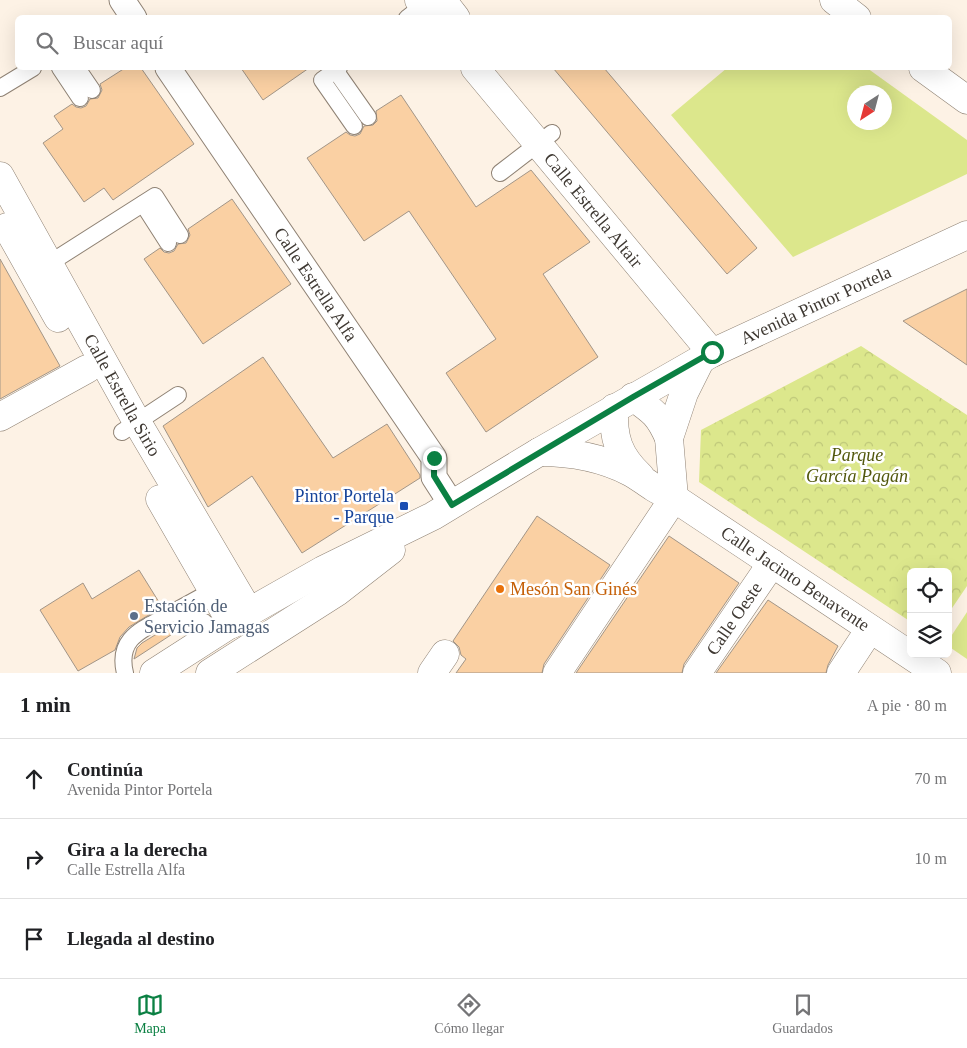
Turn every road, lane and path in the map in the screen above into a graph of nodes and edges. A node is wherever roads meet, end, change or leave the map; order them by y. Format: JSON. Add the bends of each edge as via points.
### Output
{"nodes":[{"id":1,"x":122,"y":0,"type":"edge"},
{"id":2,"x":834,"y":0,"type":"edge"},
{"id":3,"x":426,"y":7,"type":"edge"},
{"id":4,"x":132,"y":15,"type":"edge"},
{"id":5,"x":448,"y":15,"type":"edge"},
{"id":6,"x":853,"y":15,"type":"edge"},
{"id":7,"x":30,"y":70,"type":"edge"},
{"id":8,"x":62,"y":70,"type":"edge"},
{"id":9,"x":78,"y":70,"type":"edge"},
{"id":10,"x":169,"y":70,"type":"edge"},
{"id":11,"x":336,"y":70,"type":"edge"},
{"id":12,"x":338,"y":70,"type":"edge"},
{"id":13,"x":478,"y":70,"type":"edge"},
{"id":14,"x":499,"y":70,"type":"edge"},
{"id":15,"x":926,"y":70,"type":"edge"},
{"id":16,"x":0,"y":88,"type":"edge"},
{"id":17,"x":967,"y":100,"type":"edge"},
{"id":18,"x":368,"y":117,"type":"dead end"},
{"id":19,"x":354,"y":126,"type":"dead end"},
{"id":20,"x":545,"y":138,"type":"junction"},
{"id":21,"x":500,"y":173,"type":"dead end"},
{"id":22,"x":0,"y":176,"type":"edge"},
{"id":23,"x":0,"y":216,"type":"edge"},
{"id":24,"x":967,"y":235,"type":"edge"},
{"id":25,"x":174,"y":239,"type":"dead end"},
{"id":26,"x":41,"y":268,"type":"junction"},
{"id":27,"x":713,"y":352,"type":"junction"},
{"id":28,"x":87,"y":369,"type":"junction"},
{"id":29,"x":178,"y":395,"type":"dead end"},
{"id":30,"x":624,"y":402,"type":"junction"},
{"id":31,"x":0,"y":417,"type":"edge"},
{"id":32,"x":130,"y":427,"type":"junction"},
{"id":33,"x":669,"y":438,"type":"junction"},
{"id":34,"x":539,"y":452,"type":"junction"},
{"id":35,"x":663,"y":492,"type":"junction"},
{"id":36,"x":443,"y":511,"type":"junction"},
{"id":37,"x":772,"y":563,"type":"junction"},
{"id":38,"x":212,"y":591,"type":"junction"},
{"id":39,"x":172,"y":612,"type":"junction"},
{"id":40,"x":232,"y":624,"type":"junction"},
{"id":41,"x":870,"y":629,"type":"junction"},
{"id":42,"x":125,"y":673,"type":"edge"},
{"id":43,"x":154,"y":673,"type":"edge"},
{"id":44,"x":178,"y":673,"type":"edge"},
{"id":45,"x":210,"y":673,"type":"edge"},
{"id":46,"x":557,"y":673,"type":"edge"},
{"id":47,"x":697,"y":673,"type":"edge"},
{"id":48,"x":841,"y":673,"type":"edge"},
{"id":49,"x":937,"y":673,"type":"edge"}],
"edges":[{"from":1,"to":4,"type":"street"},
{"from":2,"to":6,"type":"street"},
{"from":3,"to":5,"type":"street"},
{"from":7,"to":16,"type":"lane"},
{"from":8,"to":9,"type":"lane","via":[[86,94]]},
{"from":10,"to":36,"type":"street","name":"Calle Estrella Alfa","via":[[434,458],[434,476]]},
{"from":11,"to":19,"type":"lane","via":[[322,80]]},
{"from":12,"to":18,"type":"lane"},
{"from":13,"to":20,"type":"street","name":"Calle Estrella Altair"},
{"from":14,"to":20,"type":"street","name":"Calle Estrella Altair"},
{"from":15,"to":17,"type":"street"},
{"from":20,"to":21,"type":"lane"},
{"from":20,"to":27,"type":"street","name":"Calle Estrella Altair"},
{"from":22,"to":26,"type":"street","name":"Calle Estrella Sirio"},
{"from":23,"to":26,"type":"street","name":"Calle Estrella Sirio"},
{"from":24,"to":27,"type":"street","name":"Avenida Pintor Portela"},
{"from":25,"to":26,"type":"lane","via":[[156,196]]},
{"from":26,"to":28,"type":"street","name":"Calle Estrella Sirio"},
{"from":26,"to":32,"type":"street","name":"Calle Estrella Sirio"},
{"from":27,"to":30,"type":"street","name":"Avenida Pintor Portela"},
{"from":27,"to":33,"type":"street","via":[[684,393]]},
{"from":28,"to":31,"type":"street"},
{"from":28,"to":32,"type":"street","name":"Calle Estrella Sirio"},
{"from":29,"to":32,"type":"lane"},
{"from":30,"to":33,"type":"street","via":[[654,411]]},
{"from":30,"to":34,"type":"street","name":"Avenida Pintor Portela"},
{"from":30,"to":35,"type":"street","name":"Calle Jacinto Benavente","via":[[614,428],[617,444],[626,459]]},
{"from":32,"to":38,"type":"street","name":"Calle Estrella Sirio"},
{"from":32,"to":40,"type":"street","name":"Calle Estrella Sirio"},
{"from":33,"to":35,"type":"street"},
{"from":34,"to":35,"type":"street","name":"Calle Jacinto Benavente","via":[[562,452],[610,463]]},
{"from":34,"to":36,"type":"street","name":"Avenida Pintor Portela"},
{"from":35,"to":37,"type":"street","name":"Calle Jacinto Benavente"},
{"from":35,"to":46,"type":"street"},
{"from":36,"to":40,"type":"street","name":"Avenida Pintor Portela","via":[[323,570]]},
{"from":36,"to":45,"type":"street","name":"Avenida Pintor Portela","via":[[336,592]]},
{"from":37,"to":41,"type":"street","name":"Calle Jacinto Benavente"},
{"from":37,"to":47,"type":"street","name":"Calle Oeste"},
{"from":38,"to":39,"type":"lane"},
{"from":38,"to":40,"type":"street","name":"Calle Estrella Sirio"},
{"from":39,"to":40,"type":"lane","via":[[204,622]]},
{"from":39,"to":42,"type":"lane","via":[[132,637],[123,651]]},
{"from":40,"to":43,"type":"street","name":"Avenida Pintor Portela"},
{"from":40,"to":44,"type":"street"},
{"from":41,"to":48,"type":"street"},
{"from":41,"to":49,"type":"street","name":"Calle Jacinto Benavente"}]}
